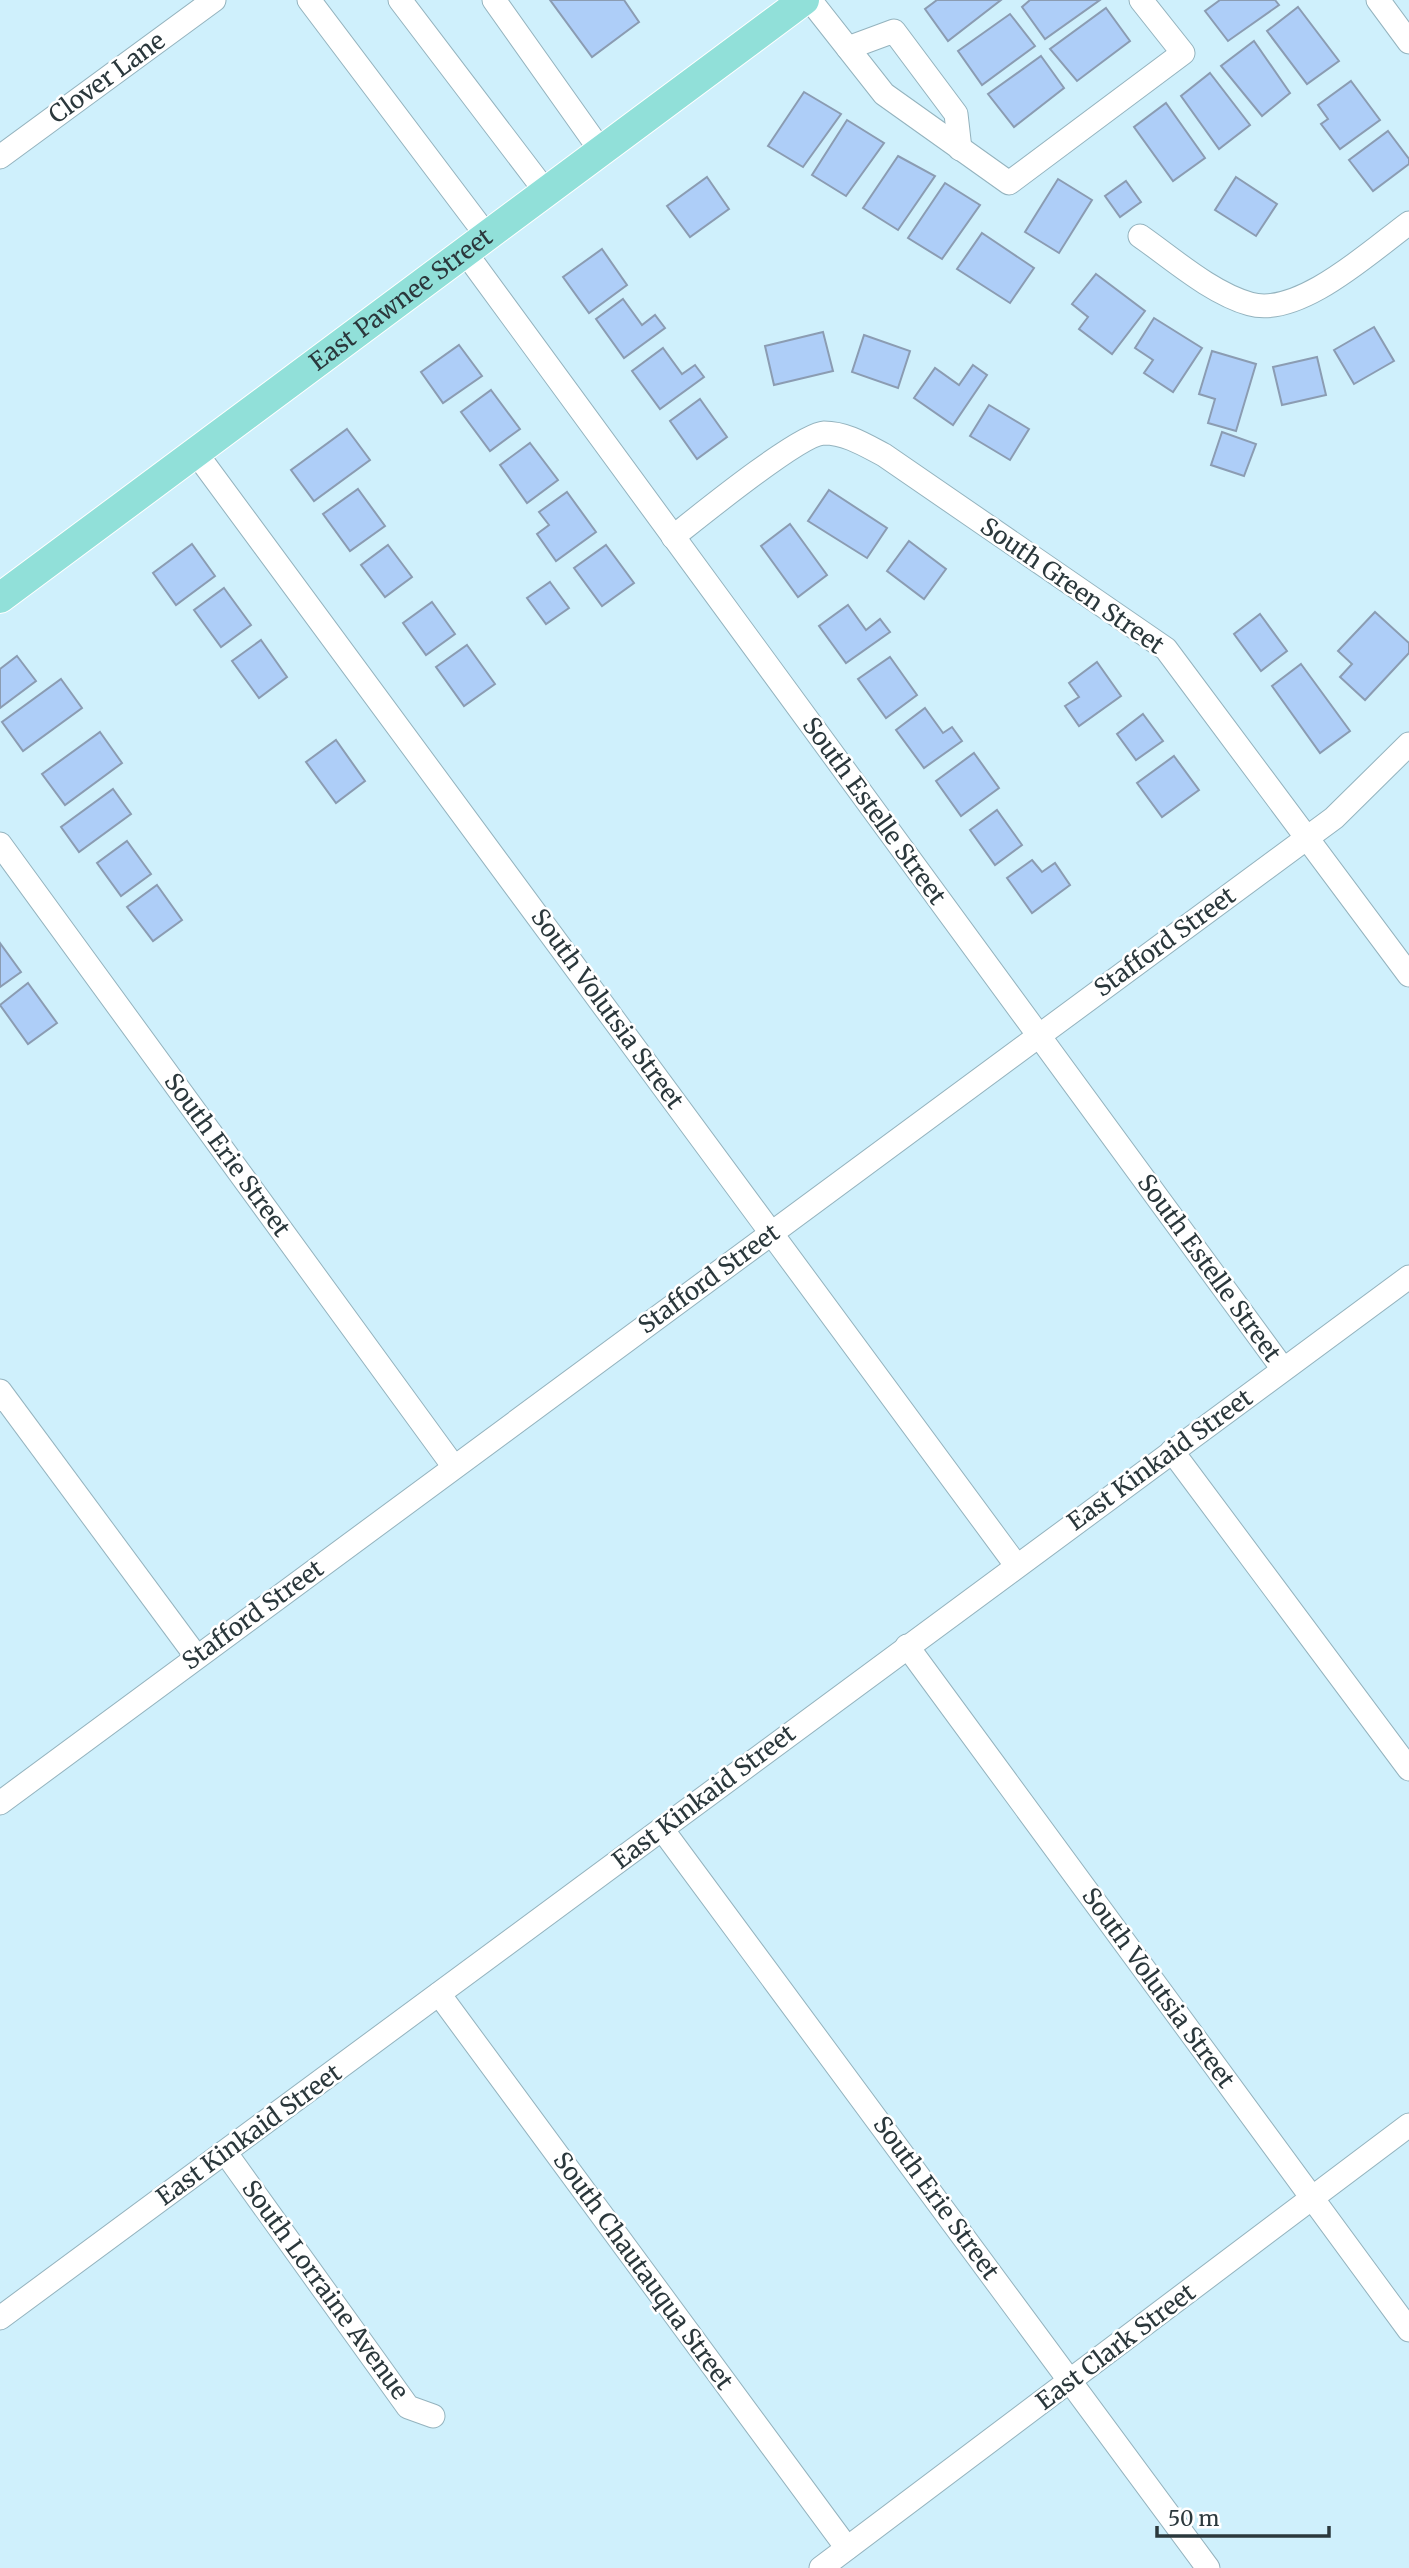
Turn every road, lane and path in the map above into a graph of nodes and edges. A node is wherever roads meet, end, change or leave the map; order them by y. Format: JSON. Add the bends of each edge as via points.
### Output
{"nodes":[{"id":1,"x":214,"y":0,"type":"edge"},
{"id":2,"x":309,"y":0,"type":"edge"},
{"id":3,"x":400,"y":0,"type":"edge"},
{"id":4,"x":494,"y":0,"type":"edge"},
{"id":5,"x":804,"y":0,"type":"edge"},
{"id":6,"x":810,"y":0,"type":"edge"},
{"id":7,"x":1141,"y":0,"type":"edge"},
{"id":8,"x":1378,"y":0,"type":"edge"},
{"id":9,"x":1409,"y":42,"type":"edge"},
{"id":10,"x":848,"y":48,"type":"junction"},
{"id":11,"x":960,"y":149,"type":"junction"},
{"id":12,"x":601,"y":151,"type":"junction"},
{"id":13,"x":0,"y":157,"type":"edge"},
{"id":14,"x":547,"y":192,"type":"junction"},
{"id":15,"x":1409,"y":223,"type":"edge"},
{"id":16,"x":1140,"y":236,"type":"dead end"},
{"id":17,"x":476,"y":244,"type":"junction"},
{"id":18,"x":196,"y":453,"type":"junction"},
{"id":19,"x":673,"y":537,"type":"junction"},
{"id":20,"x":0,"y":598,"type":"edge"},
{"id":21,"x":1409,"y":744,"type":"edge"},
{"id":22,"x":1308,"y":837,"type":"junction"},
{"id":23,"x":0,"y":844,"type":"edge"},
{"id":24,"x":1409,"y":975,"type":"edge"},
{"id":25,"x":1039,"y":1035,"type":"junction"},
{"id":26,"x":772,"y":1233,"type":"junction"},
{"id":27,"x":1409,"y":1277,"type":"edge"},
{"id":28,"x":1283,"y":1369,"type":"junction"},
{"id":29,"x":0,"y":1391,"type":"edge"},
{"id":30,"x":1172,"y":1451,"type":"junction"},
{"id":31,"x":454,"y":1467,"type":"junction"},
{"id":32,"x":1016,"y":1565,"type":"junction"},
{"id":33,"x":907,"y":1646,"type":"junction"},
{"id":34,"x":196,"y":1656,"type":"junction"},
{"id":35,"x":1409,"y":1769,"type":"edge"},
{"id":36,"x":0,"y":1803,"type":"edge"},
{"id":37,"x":663,"y":1829,"type":"junction"},
{"id":38,"x":439,"y":1994,"type":"junction"},
{"id":39,"x":1409,"y":2125,"type":"edge"},
{"id":40,"x":225,"y":2152,"type":"junction"},
{"id":41,"x":1313,"y":2199,"type":"junction"},
{"id":42,"x":0,"y":2318,"type":"edge"},
{"id":43,"x":1409,"y":2330,"type":"edge"},
{"id":44,"x":1071,"y":2381,"type":"junction"},
{"id":45,"x":433,"y":2416,"type":"dead end"},
{"id":46,"x":847,"y":2548,"type":"junction"},
{"id":47,"x":821,"y":2568,"type":"edge"},
{"id":48,"x":1208,"y":2568,"type":"edge"}],
"edges":[{"from":1,"to":13,"type":"street","name":"Clover Lane"},
{"from":2,"to":17,"type":"street","name":"South Estelle Street"},
{"from":3,"to":14,"type":"street"},
{"from":4,"to":12,"type":"street"},
{"from":5,"to":12,"type":"main road","name":"East Pawnee Street"},
{"from":6,"to":10,"type":"street"},
{"from":7,"to":11,"type":"street","via":[[1182,53],[1009,183]]},
{"from":8,"to":9,"type":"street"},
{"from":10,"to":11,"type":"street","via":[[884,94]]},
{"from":10,"to":11,"type":"street","via":[[894,31],[956,114]]},
{"from":12,"to":14,"type":"main road","name":"East Pawnee Street"},
{"from":14,"to":17,"type":"main road","name":"East Pawnee Street"},
{"from":15,"to":16,"type":"street","via":[[1314,292],[1277,304],[1252,305],[1224,292]]},
{"from":17,"to":18,"type":"main road","name":"East Pawnee Street"},
{"from":17,"to":19,"type":"street","name":"South Estelle Street"},
{"from":18,"to":20,"type":"main road","name":"East Pawnee Street"},
{"from":18,"to":26,"type":"street","name":"South Volutsia Street"},
{"from":19,"to":22,"type":"street","name":"South Green Street","via":[[820,433],[859,442],[1166,649]]},
{"from":19,"to":25,"type":"street","name":"South Estelle Street"},
{"from":21,"to":22,"type":"street","name":"Stafford Street","via":[[1334,818]]},
{"from":22,"to":24,"type":"street","name":"South Green Street"},
{"from":22,"to":25,"type":"street","name":"Stafford Street"},
{"from":23,"to":31,"type":"street","name":"South Erie Street"},
{"from":25,"to":26,"type":"street","name":"Stafford Street"},
{"from":25,"to":28,"type":"street","name":"South Estelle Street"},
{"from":26,"to":31,"type":"street","name":"Stafford Street"},
{"from":26,"to":32,"type":"street","name":"South Volutsia Street"},
{"from":27,"to":28,"type":"street","name":"East Kinkaid Street"},
{"from":28,"to":30,"type":"street","name":"East Kinkaid Street"},
{"from":29,"to":34,"type":"street"},
{"from":30,"to":32,"type":"street","name":"East Kinkaid Street"},
{"from":30,"to":35,"type":"street"},
{"from":31,"to":34,"type":"street","name":"Stafford Street"},
{"from":32,"to":33,"type":"street","name":"East Kinkaid Street"},
{"from":33,"to":37,"type":"street","name":"East Kinkaid Street"},
{"from":33,"to":41,"type":"street","name":"South Volutsia Street"},
{"from":34,"to":36,"type":"street","name":"Stafford Street"},
{"from":37,"to":38,"type":"street","name":"East Kinkaid Street"},
{"from":37,"to":44,"type":"street","name":"South Erie Street"},
{"from":38,"to":40,"type":"street","name":"East Kinkaid Street"},
{"from":38,"to":46,"type":"street","name":"South Chautauqua Street"},
{"from":39,"to":41,"type":"street","name":"East Clark Street"},
{"from":40,"to":42,"type":"street","name":"East Kinkaid Street"},
{"from":40,"to":45,"type":"street","name":"South Lorraine Avenue","via":[[408,2407]]},
{"from":41,"to":43,"type":"street","name":"South Volutsia Street"},
{"from":41,"to":44,"type":"street","name":"East Clark Street"},
{"from":44,"to":46,"type":"street","name":"East Clark Street"},
{"from":44,"to":48,"type":"street","name":"South Erie Street"},
{"from":46,"to":47,"type":"street","name":"East Clark Street"}]}
